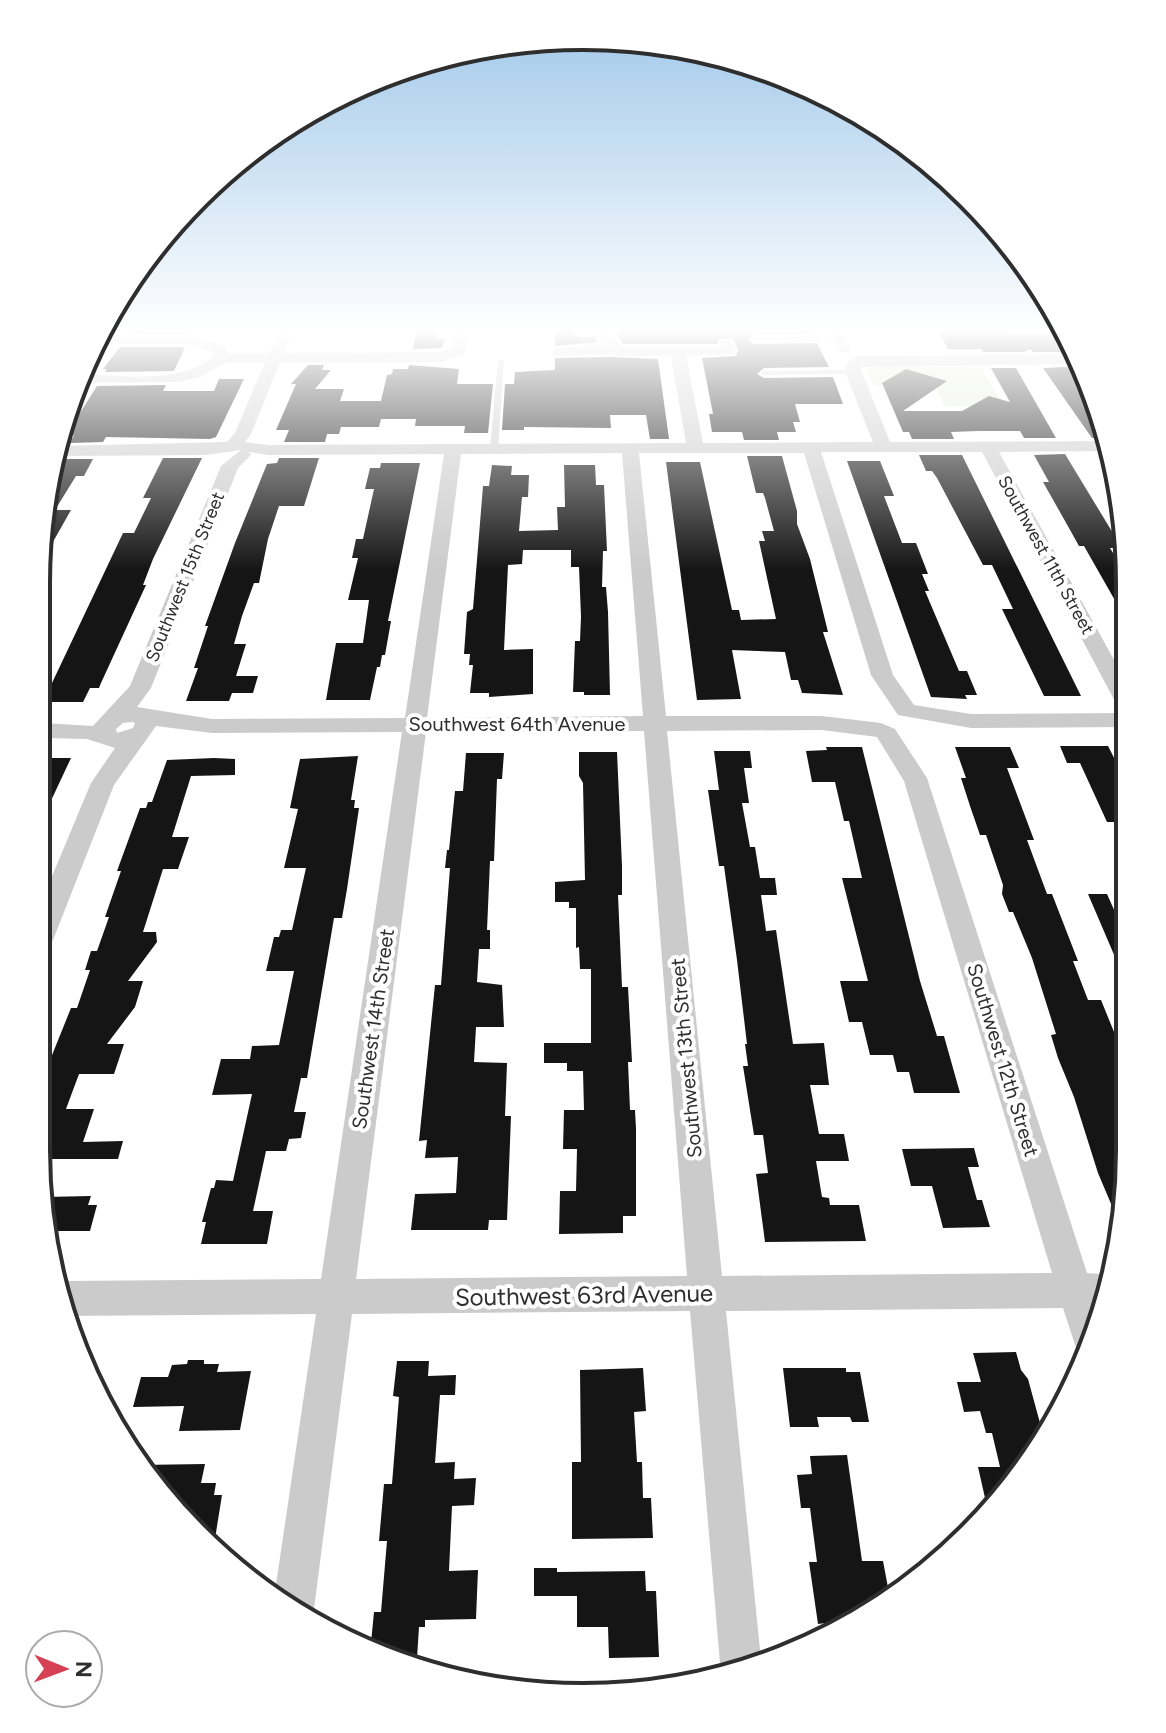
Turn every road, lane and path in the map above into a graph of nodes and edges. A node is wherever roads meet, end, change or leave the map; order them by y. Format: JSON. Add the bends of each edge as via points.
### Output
{"nodes":[{"id":1,"x":254,"y":409,"type":"edge"},
{"id":2,"x":497,"y":409,"type":"edge"},
{"id":3,"x":688,"y":409,"type":"edge"},
{"id":4,"x":870,"y":409,"type":"edge"},
{"id":5,"x":987,"y":446,"type":"junction"},
{"id":6,"x":1098,"y":446,"type":"edge"},
{"id":7,"x":811,"y":447,"type":"junction"},
{"id":8,"x":884,"y":447,"type":"junction"},
{"id":9,"x":695,"y":448,"type":"junction"},
{"id":10,"x":494,"y":449,"type":"junction"},
{"id":11,"x":630,"y":449,"type":"junction"},
{"id":12,"x":237,"y":450,"type":"junction"},
{"id":13,"x":453,"y":450,"type":"junction"},
{"id":14,"x":67,"y":451,"type":"edge"},
{"id":15,"x":882,"y":675,"type":"junction"},
{"id":16,"x":1116,"y":683,"type":"edge"},
{"id":17,"x":140,"y":688,"type":"junction"},
{"id":18,"x":1116,"y":720,"type":"edge"},
{"id":19,"x":881,"y":722,"type":"junction"},
{"id":20,"x":911,"y":722,"type":"junction"},
{"id":21,"x":656,"y":723,"type":"junction"},
{"id":22,"x":50,"y":724,"type":"edge"},
{"id":23,"x":415,"y":725,"type":"junction"},
{"id":24,"x":140,"y":726,"type":"junction"},
{"id":25,"x":111,"y":727,"type":"junction"},
{"id":26,"x":50,"y":730,"type":"edge"},
{"id":27,"x":915,"y":778,"type":"junction"},
{"id":28,"x":103,"y":783,"type":"junction"},
{"id":29,"x":50,"y":913,"type":"edge"},
{"id":30,"x":1092,"y":1291,"type":"edge"},
{"id":31,"x":708,"y":1293,"type":"junction"},
{"id":32,"x":336,"y":1297,"type":"junction"},
{"id":33,"x":71,"y":1299,"type":"edge"},
{"id":34,"x":295,"y":1598,"type":"edge"},
{"id":35,"x":739,"y":1659,"type":"edge"}],
"edges":[{"from":1,"to":12,"type":"street","name":"Southwest 15th Street"},
{"from":2,"to":10,"type":"lane"},
{"from":3,"to":9,"type":"street"},
{"from":4,"to":8,"type":"street"},
{"from":5,"to":6,"type":"street"},
{"from":5,"to":8,"type":"street"},
{"from":5,"to":16,"type":"street","name":"Southwest 11th Street"},
{"from":7,"to":8,"type":"street"},
{"from":7,"to":9,"type":"street"},
{"from":7,"to":15,"type":"street","name":"Southwest 12th Street"},
{"from":9,"to":11,"type":"street"},
{"from":10,"to":11,"type":"street"},
{"from":10,"to":13,"type":"street"},
{"from":11,"to":21,"type":"street","name":"Southwest 13th Street"},
{"from":12,"to":13,"type":"street"},
{"from":12,"to":14,"type":"street"},
{"from":12,"to":17,"type":"street","name":"Southwest 15th Street"},
{"from":13,"to":23,"type":"street","name":"Southwest 14th Street"},
{"from":15,"to":19,"type":"street","name":"Southwest 12th Street"},
{"from":15,"to":20,"type":"street","name":"Southwest 12th Street"},
{"from":17,"to":24,"type":"street","name":"Southwest 15th Street"},
{"from":17,"to":25,"type":"street","name":"Southwest 15th Street"},
{"from":18,"to":20,"type":"street","via":[[971,721],[960,726]]},
{"from":19,"to":20,"type":"street","name":"Southwest 64th Avenue","via":[[902,736]]},
{"from":19,"to":21,"type":"street","name":"Southwest 64th Avenue"},
{"from":19,"to":27,"type":"street","name":"Southwest 12th Street"},
{"from":20,"to":27,"type":"street","name":"Southwest 12th Street"},
{"from":21,"to":23,"type":"street","name":"Southwest 64th Avenue"},
{"from":21,"to":31,"type":"street","name":"Southwest 13th Street"},
{"from":22,"to":25,"type":"street"},
{"from":23,"to":24,"type":"street","name":"Southwest 64th Avenue","via":[[212,726],[194,731]]},
{"from":23,"to":32,"type":"street","name":"Southwest 14th Street"},
{"from":24,"to":25,"type":"street","name":"Southwest 64th Avenue","via":[[121,741]]},
{"from":24,"to":28,"type":"street","name":"Southwest 15th Street"},
{"from":25,"to":26,"type":"street"},
{"from":25,"to":28,"type":"street","name":"Southwest 15th Street","via":[[99,775]]},
{"from":27,"to":30,"type":"street","name":"Southwest 12th Street"},
{"from":28,"to":29,"type":"street","name":"Southwest 15th Street"},
{"from":30,"to":31,"type":"street","name":"Southwest 63rd Avenue"},
{"from":31,"to":32,"type":"street","name":"Southwest 63rd Avenue"},
{"from":31,"to":35,"type":"street","name":"Southwest 13th Street"},
{"from":32,"to":33,"type":"street","name":"Southwest 63rd Avenue"},
{"from":32,"to":34,"type":"street","name":"Southwest 14th Street"}]}
